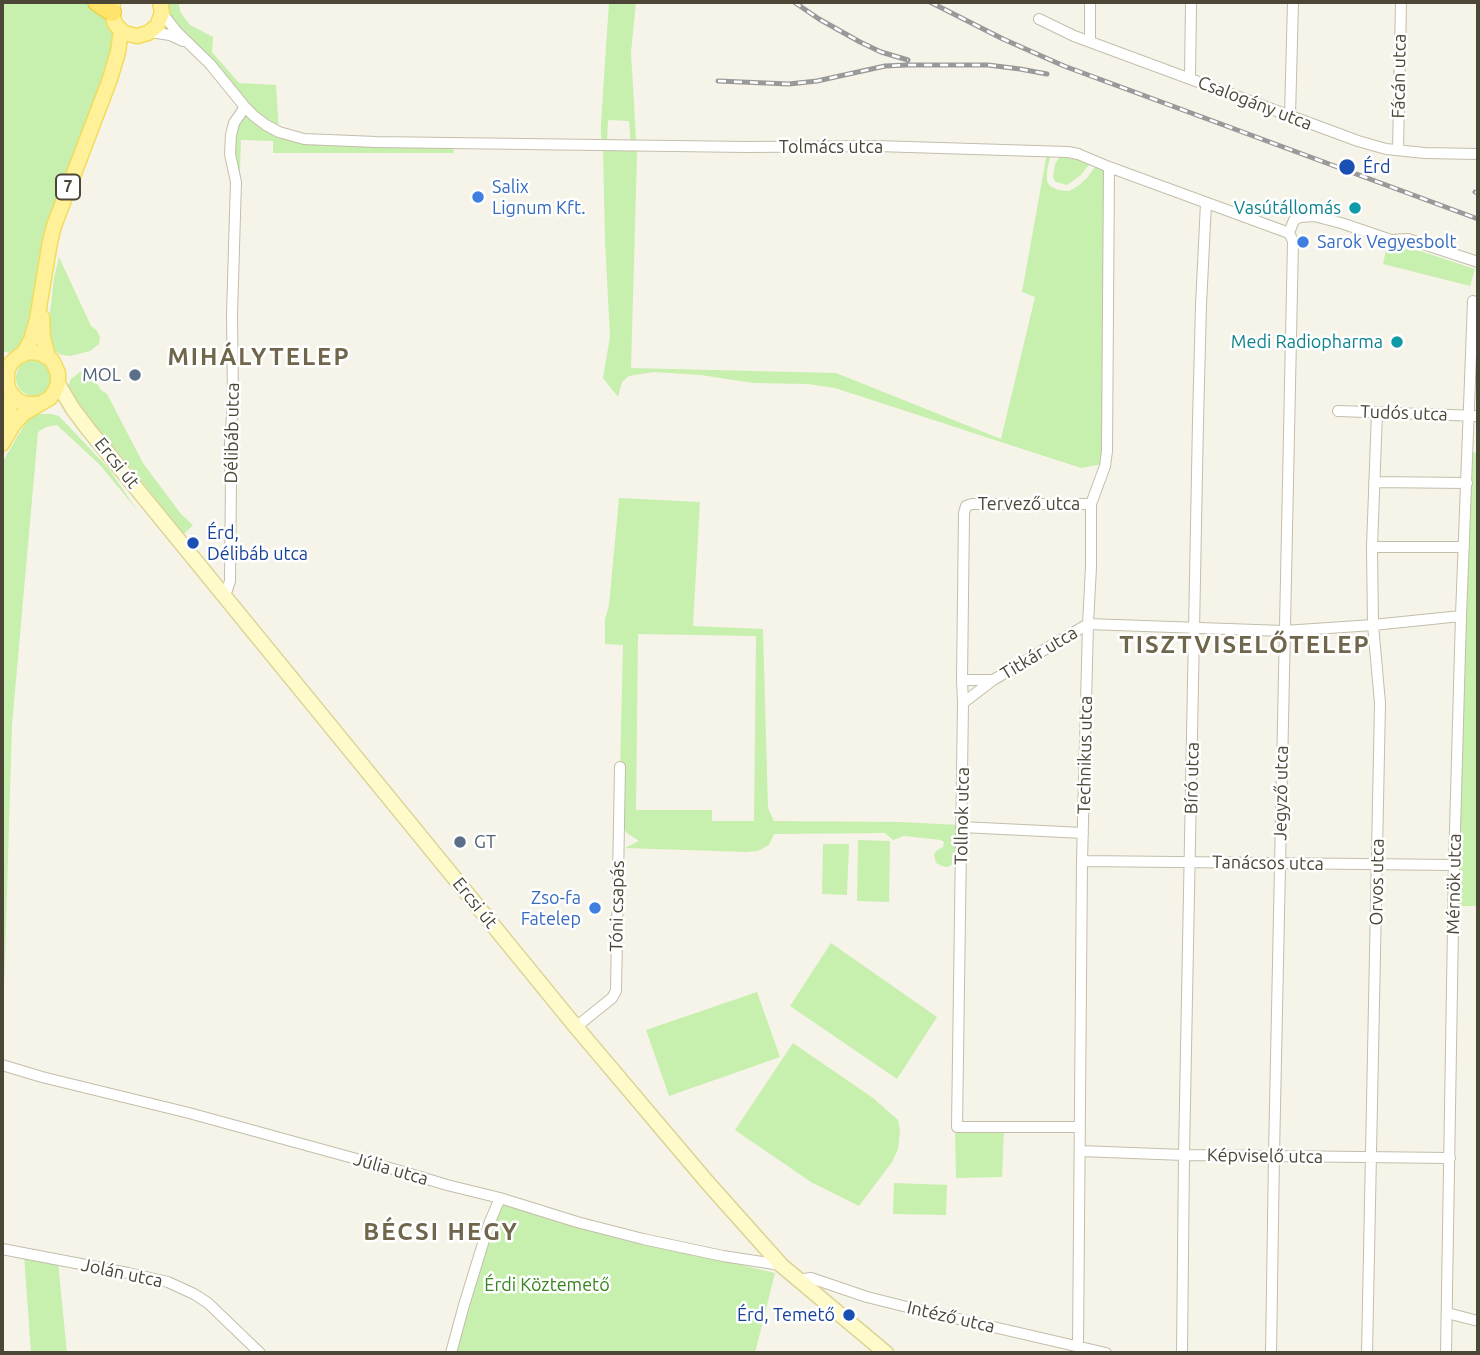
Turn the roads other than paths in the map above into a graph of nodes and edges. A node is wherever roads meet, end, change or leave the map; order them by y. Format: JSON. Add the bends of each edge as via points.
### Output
{"nodes":[{"id":1,"x":1090,"y":2,"type":"edge"},
{"id":2,"x":1191,"y":2,"type":"edge"},
{"id":3,"x":1293,"y":2,"type":"edge"},
{"id":4,"x":1401,"y":2,"type":"edge"},
{"id":5,"x":107,"y":5,"type":"edge"},
{"id":6,"x":161,"y":7,"type":"edge"},
{"id":7,"x":1039,"y":19,"type":"dead end"},
{"id":8,"x":121,"y":30,"type":"junction"},
{"id":9,"x":146,"y":34,"type":"junction"},
{"id":10,"x":1090,"y":42,"type":"junction"},
{"id":11,"x":189,"y":44,"type":"junction"},
{"id":12,"x":1190,"y":78,"type":"junction"},
{"id":13,"x":110,"y":79,"type":"junction"},
{"id":14,"x":244,"y":107,"type":"junction"},
{"id":15,"x":1290,"y":116,"type":"junction"},
{"id":16,"x":1398,"y":150,"type":"junction"},
{"id":17,"x":1478,"y":154,"type":"edge"},
{"id":18,"x":1109,"y":167,"type":"junction"},
{"id":19,"x":1206,"y":203,"type":"junction"},
{"id":20,"x":1289,"y":233,"type":"junction"},
{"id":21,"x":1478,"y":262,"type":"edge"},
{"id":22,"x":41,"y":300,"type":"junction"},
{"id":23,"x":1473,"y":301,"type":"dead end"},
{"id":24,"x":13,"y":357,"type":"edge"},
{"id":25,"x":48,"y":357,"type":"junction"},
{"id":26,"x":4,"y":372,"type":"edge"},
{"id":27,"x":58,"y":384,"type":"junction"},
{"id":28,"x":12,"y":394,"type":"junction"},
{"id":29,"x":42,"y":402,"type":"junction"},
{"id":30,"x":1339,"y":411,"type":"dead end"},
{"id":31,"x":1377,"y":412,"type":"junction"},
{"id":32,"x":1474,"y":416,"type":"edge"},
{"id":33,"x":88,"y":429,"type":"junction"},
{"id":34,"x":2,"y":433,"type":"edge"},
{"id":35,"x":2,"y":444,"type":"edge"},
{"id":36,"x":1374,"y":482,"type":"junction"},
{"id":37,"x":1467,"y":483,"type":"junction"},
{"id":38,"x":1091,"y":504,"type":"junction"},
{"id":39,"x":966,"y":506,"type":"joint"},
{"id":40,"x":1372,"y":547,"type":"junction"},
{"id":41,"x":1464,"y":547,"type":"junction"},
{"id":42,"x":223,"y":594,"type":"junction"},
{"id":43,"x":1461,"y":616,"type":"junction"},
{"id":44,"x":1088,"y":624,"type":"junction"},
{"id":45,"x":1373,"y":625,"type":"junction"},
{"id":46,"x":1195,"y":627,"type":"junction"},
{"id":47,"x":1284,"y":631,"type":"junction"},
{"id":48,"x":962,"y":680,"type":"junction"},
{"id":49,"x":993,"y":680,"type":"junction"},
{"id":50,"x":963,"y":703,"type":"junction"},
{"id":51,"x":620,"y":766,"type":"dead end"},
{"id":52,"x":962,"y":827,"type":"junction"},
{"id":53,"x":1083,"y":833,"type":"junction"},
{"id":54,"x":1082,"y":861,"type":"junction"},
{"id":55,"x":1190,"y":862,"type":"junction"},
{"id":56,"x":1279,"y":863,"type":"junction"},
{"id":57,"x":1377,"y":864,"type":"junction"},
{"id":58,"x":1454,"y":865,"type":"junction"},
{"id":59,"x":576,"y":1027,"type":"junction"},
{"id":60,"x":2,"y":1065,"type":"edge"},
{"id":61,"x":1080,"y":1127,"type":"junction"},
{"id":62,"x":1080,"y":1151,"type":"junction"},
{"id":63,"x":1184,"y":1155,"type":"junction"},
{"id":64,"x":1274,"y":1155,"type":"junction"},
{"id":65,"x":1372,"y":1158,"type":"junction"},
{"id":66,"x":1450,"y":1158,"type":"junction"},
{"id":67,"x":500,"y":1198,"type":"junction"},
{"id":68,"x":2,"y":1249,"type":"edge"},
{"id":69,"x":781,"y":1265,"type":"junction"},
{"id":70,"x":798,"y":1280,"type":"junction"},
{"id":71,"x":1447,"y":1313,"type":"junction"},
{"id":72,"x":1478,"y":1321,"type":"edge"},
{"id":73,"x":1078,"y":1346,"type":"junction"},
{"id":74,"x":260,"y":1353,"type":"edge"},
{"id":75,"x":451,"y":1353,"type":"edge"},
{"id":76,"x":885,"y":1353,"type":"edge"},
{"id":77,"x":1105,"y":1353,"type":"edge"},
{"id":78,"x":1182,"y":1353,"type":"edge"},
{"id":79,"x":1271,"y":1353,"type":"edge"},
{"id":80,"x":1367,"y":1353,"type":"edge"},
{"id":81,"x":1446,"y":1353,"type":"edge"}],
"edges":[{"from":1,"to":10,"type":"street"},
{"from":2,"to":12,"type":"street"},
{"from":3,"to":15,"type":"street"},
{"from":4,"to":16,"type":"street","name":"Fácán utca"},
{"from":5,"to":8,"type":"main road"},
{"from":6,"to":9,"type":"main road","number":"7","via":[[157,26]]},
{"from":6,"to":11,"type":"street","name":"Tolmács utca"},
{"from":7,"to":10,"type":"street","name":"Csalogány utca"},
{"from":8,"to":9,"type":"main road","via":[[133,36]]},
{"from":8,"to":13,"type":"main road","number":"7"},
{"from":9,"to":11,"type":"street","name":"Tolmács utca","via":[[170,35]]},
{"from":9,"to":13,"type":"main road","number":"7","via":[[128,48]]},
{"from":10,"to":12,"type":"street","name":"Csalogány utca"},
{"from":11,"to":14,"type":"street","name":"Tolmács utca"},
{"from":12,"to":15,"type":"street","name":"Csalogány utca"},
{"from":13,"to":22,"type":"main road","number":"7","via":[[54,226]]},
{"from":14,"to":18,"type":"street","name":"Tolmács utca","via":[[279,132],[317,140],[1055,151],[1079,154]]},
{"from":14,"to":42,"type":"street","name":"Délibáb utca","via":[[234,123],[230,154],[236,182],[233,402],[230,581]]},
{"from":15,"to":16,"type":"street","name":"Csalogány utca"},
{"from":16,"to":17,"type":"street","name":"Csalogány utca"},
{"from":18,"to":19,"type":"street","name":"Tolmács utca"},
{"from":18,"to":38,"type":"street","name":"Technikus utca","via":[[1107,451]]},
{"from":19,"to":20,"type":"street","name":"Tolmács utca"},
{"from":19,"to":46,"type":"street","name":"Bíró utca"},
{"from":20,"to":21,"type":"street","via":[[1294,220],[1314,216]]},
{"from":20,"to":47,"type":"street","name":"Jegyző utca","via":[[1293,241]]},
{"from":22,"to":24,"type":"main road","number":"7","via":[[31,340]]},
{"from":22,"to":25,"type":"main road","number":"7"},
{"from":23,"to":32,"type":"street","name":"Mérnök utca"},
{"from":24,"to":25,"type":"main road","via":[[36,352]]},
{"from":24,"to":26,"type":"main road"},
{"from":25,"to":27,"type":"main road","via":[[57,368]]},
{"from":26,"to":28,"type":"main road"},
{"from":27,"to":29,"type":"main road","via":[[53,395]]},
{"from":27,"to":33,"type":"main road","name":"Ercsi út"},
{"from":28,"to":29,"type":"main road","via":[[24,404]]},
{"from":28,"to":34,"type":"main road"},
{"from":29,"to":33,"type":"main road","name":"Ercsi út","via":[[57,406]]},
{"from":29,"to":35,"type":"main road","via":[[24,413]]},
{"from":30,"to":31,"type":"street","name":"Tudós utca"},
{"from":31,"to":32,"type":"street","name":"Tudós utca"},
{"from":31,"to":36,"type":"street","name":"Orvos utca"},
{"from":32,"to":37,"type":"street","name":"Mérnök utca"},
{"from":33,"to":42,"type":"main road","name":"Ercsi út"},
{"from":36,"to":37,"type":"street"},
{"from":36,"to":40,"type":"street","name":"Orvos utca"},
{"from":37,"to":41,"type":"street","name":"Mérnök utca"},
{"from":38,"to":39,"type":"street","name":"Tervező utca"},
{"from":38,"to":44,"type":"street","name":"Technikus utca"},
{"from":39,"to":48,"type":"street","name":"Tollnok utca"},
{"from":40,"to":41,"type":"street"},
{"from":40,"to":45,"type":"street","name":"Orvos utca"},
{"from":41,"to":43,"type":"street","name":"Mérnök utca"},
{"from":42,"to":59,"type":"main road","name":"Ercsi út"},
{"from":43,"to":45,"type":"street","name":"Titkár utca"},
{"from":43,"to":58,"type":"street","name":"Mérnök utca"},
{"from":44,"to":46,"type":"street","name":"Titkár utca"},
{"from":44,"to":49,"type":"street","name":"Titkár utca"},
{"from":44,"to":53,"type":"street","name":"Technikus utca"},
{"from":45,"to":47,"type":"street","name":"Titkár utca"},
{"from":45,"to":57,"type":"street","name":"Orvos utca","via":[[1380,703]]},
{"from":46,"to":47,"type":"street","name":"Titkár utca"},
{"from":46,"to":55,"type":"street","name":"Bíró utca"},
{"from":47,"to":56,"type":"street","name":"Jegyző utca"},
{"from":48,"to":49,"type":"street","name":"Titkár utca"},
{"from":48,"to":50,"type":"street","name":"Tollnok utca"},
{"from":49,"to":50,"type":"street","name":"Titkár utca"},
{"from":50,"to":52,"type":"street","name":"Tollnok utca"},
{"from":51,"to":59,"type":"street","name":"Tóni csapás","via":[[616,991]]},
{"from":52,"to":53,"type":"street"},
{"from":52,"to":61,"type":"street","name":"Tollnok utca","via":[[957,1127]]},
{"from":53,"to":54,"type":"street","name":"Technikus utca"},
{"from":54,"to":55,"type":"street","name":"Tanácsos utca"},
{"from":54,"to":61,"type":"street","name":"Technikus utca"},
{"from":55,"to":56,"type":"street","name":"Tanácsos utca"},
{"from":55,"to":63,"type":"street","name":"Bíró utca"},
{"from":56,"to":57,"type":"street","name":"Tanácsos utca"},
{"from":56,"to":64,"type":"street","name":"Jegyző utca"},
{"from":57,"to":58,"type":"street","name":"Tanácsos utca"},
{"from":57,"to":65,"type":"street","name":"Orvos utca"},
{"from":58,"to":66,"type":"street","name":"Mérnök utca"},
{"from":59,"to":69,"type":"main road","name":"Ercsi út"},
{"from":60,"to":67,"type":"street","name":"Júlia utca"},
{"from":61,"to":62,"type":"street","name":"Technikus utca"},
{"from":62,"to":63,"type":"street","name":"Képviselő utca"},
{"from":62,"to":73,"type":"street","name":"Technikus utca"},
{"from":63,"to":64,"type":"street","name":"Képviselő utca"},
{"from":63,"to":78,"type":"street","name":"Bíró utca"},
{"from":64,"to":65,"type":"street","name":"Képviselő utca"},
{"from":64,"to":79,"type":"street","name":"Jegyző utca"},
{"from":65,"to":66,"type":"street","name":"Képviselő utca"},
{"from":65,"to":80,"type":"street","name":"Orvos utca"},
{"from":66,"to":71,"type":"street","name":"Mérnök utca"},
{"from":67,"to":69,"type":"street","name":"Júlia utca","via":[[643,1239]]},
{"from":67,"to":75,"type":"street"},
{"from":68,"to":74,"type":"street","name":"Jolán utca","via":[[168,1282],[208,1303]]},
{"from":69,"to":70,"type":"main road","name":"Ercsi út"},
{"from":70,"to":73,"type":"street","name":"Intéző utca","via":[[816,1280],[867,1297]]},
{"from":70,"to":76,"type":"main road","name":"Ercsi út"},
{"from":71,"to":72,"type":"street"},
{"from":71,"to":81,"type":"street","name":"Mérnök utca"},
{"from":73,"to":77,"type":"street","name":"Intéző utca"}]}
